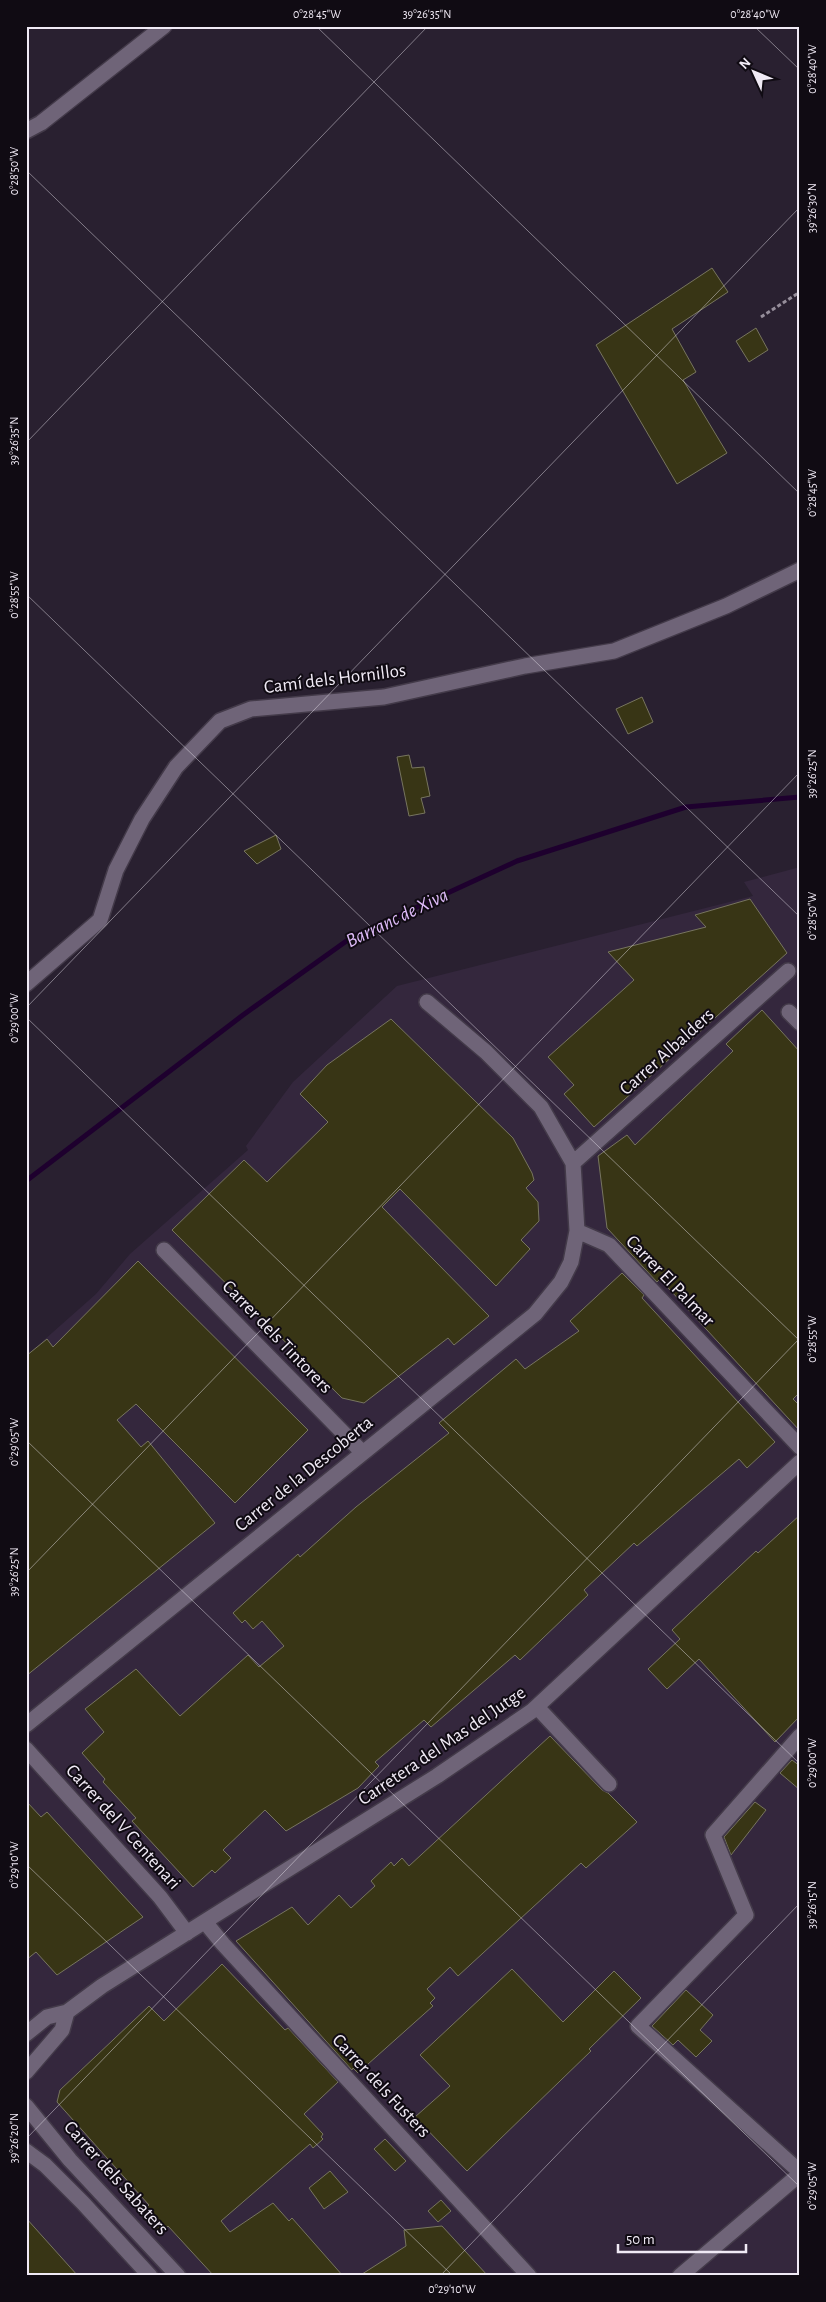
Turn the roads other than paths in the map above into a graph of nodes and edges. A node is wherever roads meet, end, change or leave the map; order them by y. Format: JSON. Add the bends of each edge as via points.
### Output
{"nodes":[{"id":1,"x":164,"y":26,"type":"edge"},
{"id":2,"x":26,"y":131,"type":"edge"},
{"id":3,"x":800,"y":570,"type":"edge"},
{"id":4,"x":788,"y":971,"type":"dead end"},
{"id":5,"x":26,"y":984,"type":"edge"},
{"id":6,"x":427,"y":1002,"type":"dead end"},
{"id":7,"x":789,"y":1012,"type":"dead end"},
{"id":8,"x":800,"y":1023,"type":"edge"},
{"id":9,"x":573,"y":1163,"type":"junction"},
{"id":10,"x":577,"y":1231,"type":"junction"},
{"id":11,"x":164,"y":1250,"type":"dead end"},
{"id":12,"x":800,"y":1447,"type":"edge"},
{"id":13,"x":362,"y":1452,"type":"junction"},
{"id":14,"x":799,"y":1464,"type":"edge"},
{"id":15,"x":537,"y":1707,"type":"junction"},
{"id":16,"x":26,"y":1725,"type":"edge"},
{"id":17,"x":800,"y":1736,"type":"edge"},
{"id":18,"x":26,"y":1749,"type":"edge"},
{"id":19,"x":609,"y":1784,"type":"dead end"},
{"id":20,"x":205,"y":1922,"type":"junction"},
{"id":21,"x":187,"y":1934,"type":"junction"},
{"id":22,"x":67,"y":2012,"type":"junction"},
{"id":23,"x":26,"y":2034,"type":"edge"},
{"id":24,"x":26,"y":2072,"type":"edge"},
{"id":25,"x":26,"y":2106,"type":"edge"},
{"id":26,"x":26,"y":2151,"type":"edge"},
{"id":27,"x":800,"y":2173,"type":"edge"},
{"id":28,"x":150,"y":2276,"type":"edge"},
{"id":29,"x":178,"y":2276,"type":"edge"},
{"id":30,"x":529,"y":2276,"type":"edge"},
{"id":31,"x":680,"y":2276,"type":"edge"}],
"edges":[{"from":1,"to":2,"type":"street","via":[[41,124]]},
{"from":3,"to":5,"type":"street","name":"Camí dels Hornillos","via":[[726,606],[614,651],[525,666],[384,697],[251,709],[220,721],[176,767],[142,819],[116,870],[100,920]]},
{"from":4,"to":9,"type":"street","name":"Carrer Albalders"},
{"from":6,"to":9,"type":"street","via":[[486,1052],[541,1108]]},
{"from":7,"to":8,"type":"street"},
{"from":9,"to":10,"type":"street"},
{"from":10,"to":12,"type":"street","name":"Carrer El Palmar","via":[[608,1245]]},
{"from":10,"to":13,"type":"street","name":"Carrer de la Descoberta","via":[[571,1262],[561,1282],[535,1314]]},
{"from":11,"to":13,"type":"street","name":"Carrer dels Tintorers"},
{"from":13,"to":16,"type":"street","name":"Carrer de la Descoberta"},
{"from":14,"to":15,"type":"street","name":"Carretera del Mas del Jutge"},
{"from":15,"to":19,"type":"street"},
{"from":15,"to":20,"type":"street","name":"Carretera del Mas del Jutge","via":[[438,1776]]},
{"from":17,"to":27,"type":"street","via":[[713,1835],[746,1915],[638,2026]]},
{"from":18,"to":21,"type":"street","name":"Carrer del V Centenari","via":[[160,1897]]},
{"from":20,"to":21,"type":"street","name":"Carretera del Mas del Jutge"},
{"from":20,"to":30,"type":"street","name":"Carrer dels Fusters"},
{"from":21,"to":22,"type":"street","name":"Carretera del Mas del Jutge","via":[[102,1986]]},
{"from":22,"to":23,"type":"street","name":"Carretera del Mas del Jutge","via":[[47,2017]]},
{"from":22,"to":24,"type":"street","via":[[62,2030]]},
{"from":25,"to":29,"type":"street","name":"Carrer dels Sabaters","via":[[59,2147]]},
{"from":26,"to":28,"type":"street","via":[[83,2203]]},
{"from":27,"to":31,"type":"street"}]}
